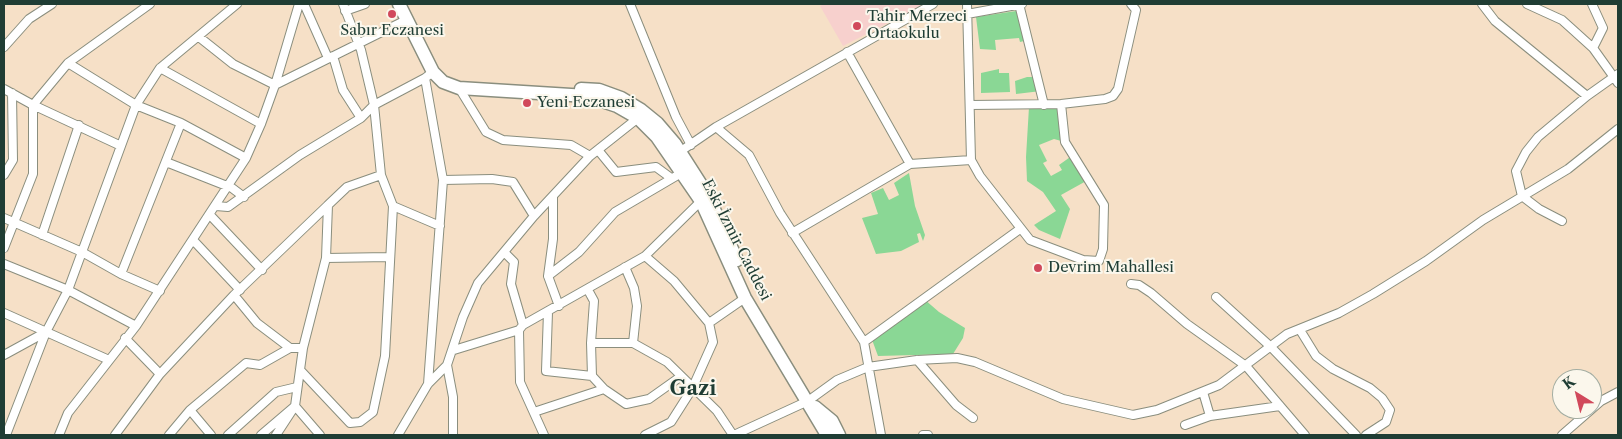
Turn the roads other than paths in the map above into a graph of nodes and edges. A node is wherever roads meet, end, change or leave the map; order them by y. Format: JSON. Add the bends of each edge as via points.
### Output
{"nodes":[{"id":1,"x":52,"y":4,"type":"edge"},
{"id":2,"x":150,"y":4,"type":"edge"},
{"id":3,"x":237,"y":4,"type":"edge"},
{"id":4,"x":299,"y":4,"type":"edge"},
{"id":5,"x":304,"y":4,"type":"edge"},
{"id":6,"x":365,"y":4,"type":"edge"},
{"id":7,"x":630,"y":4,"type":"edge"},
{"id":8,"x":933,"y":4,"type":"edge"},
{"id":9,"x":967,"y":4,"type":"edge"},
{"id":10,"x":1021,"y":4,"type":"edge"},
{"id":11,"x":1131,"y":4,"type":"edge"},
{"id":12,"x":1482,"y":4,"type":"edge"},
{"id":13,"x":1527,"y":4,"type":"edge"},
{"id":14,"x":1592,"y":4,"type":"edge"},
{"id":15,"x":344,"y":8,"type":"edge"},
{"id":16,"x":403,"y":9,"type":"edge"},
{"id":17,"x":968,"y":14,"type":"junction"},
{"id":18,"x":199,"y":37,"type":"junction"},
{"id":19,"x":357,"y":42,"type":"junction"},
{"id":20,"x":4,"y":48,"type":"edge"},
{"id":21,"x":1593,"y":48,"type":"junction"},
{"id":22,"x":847,"y":52,"type":"junction"},
{"id":23,"x":330,"y":57,"type":"junction"},
{"id":24,"x":68,"y":63,"type":"junction"},
{"id":25,"x":160,"y":68,"type":"junction"},
{"id":26,"x":429,"y":75,"type":"junction"},
{"id":27,"x":1617,"y":78,"type":"edge"},
{"id":28,"x":275,"y":85,"type":"junction"},
{"id":29,"x":4,"y":88,"type":"edge"},
{"id":30,"x":459,"y":88,"type":"junction"},
{"id":31,"x":12,"y":93,"type":"junction"},
{"id":32,"x":1587,"y":96,"type":"junction"},
{"id":33,"x":1044,"y":104,"type":"junction"},
{"id":34,"x":1060,"y":104,"type":"junction"},
{"id":35,"x":33,"y":105,"type":"junction"},
{"id":36,"x":136,"y":105,"type":"junction"},
{"id":37,"x":374,"y":105,"type":"junction"},
{"id":38,"x":970,"y":105,"type":"junction"},
{"id":39,"x":361,"y":118,"type":"junction"},
{"id":40,"x":638,"y":118,"type":"junction"},
{"id":41,"x":181,"y":123,"type":"junction"},
{"id":42,"x":261,"y":124,"type":"junction"},
{"id":43,"x":79,"y":125,"type":"junction"},
{"id":44,"x":716,"y":127,"type":"junction"},
{"id":45,"x":1618,"y":129,"type":"edge"},
{"id":46,"x":119,"y":145,"type":"junction"},
{"id":47,"x":691,"y":145,"type":"junction"},
{"id":48,"x":598,"y":150,"type":"junction"},
{"id":49,"x":676,"y":155,"type":"junction"},
{"id":50,"x":590,"y":156,"type":"junction"},
{"id":51,"x":246,"y":158,"type":"junction"},
{"id":52,"x":972,"y":160,"type":"junction"},
{"id":53,"x":166,"y":162,"type":"junction"},
{"id":54,"x":910,"y":164,"type":"junction"},
{"id":55,"x":4,"y":175,"type":"edge"},
{"id":56,"x":381,"y":175,"type":"junction"},
{"id":57,"x":677,"y":175,"type":"junction"},
{"id":58,"x":443,"y":180,"type":"junction"},
{"id":59,"x":228,"y":186,"type":"junction"},
{"id":60,"x":552,"y":196,"type":"junction"},
{"id":61,"x":1522,"y":196,"type":"junction"},
{"id":62,"x":244,"y":197,"type":"junction"},
{"id":63,"x":704,"y":198,"type":"junction"},
{"id":64,"x":328,"y":205,"type":"junction"},
{"id":65,"x":216,"y":206,"type":"junction"},
{"id":66,"x":392,"y":206,"type":"junction"},
{"id":67,"x":210,"y":216,"type":"junction"},
{"id":68,"x":534,"y":216,"type":"junction"},
{"id":69,"x":4,"y":218,"type":"edge"},
{"id":70,"x":1562,"y":221,"type":"dead end"},
{"id":71,"x":14,"y":222,"type":"junction"},
{"id":72,"x":440,"y":226,"type":"junction"},
{"id":73,"x":1020,"y":229,"type":"junction"},
{"id":74,"x":792,"y":232,"type":"junction"},
{"id":75,"x":42,"y":235,"type":"junction"},
{"id":76,"x":194,"y":240,"type":"junction"},
{"id":77,"x":4,"y":248,"type":"edge"},
{"id":78,"x":82,"y":252,"type":"junction"},
{"id":79,"x":504,"y":252,"type":"junction"},
{"id":80,"x":645,"y":256,"type":"junction"},
{"id":81,"x":389,"y":257,"type":"junction"},
{"id":82,"x":326,"y":258,"type":"junction"},
{"id":83,"x":4,"y":264,"type":"edge"},
{"id":84,"x":625,"y":267,"type":"junction"},
{"id":85,"x":262,"y":270,"type":"junction"},
{"id":86,"x":121,"y":274,"type":"junction"},
{"id":87,"x":548,"y":276,"type":"junction"},
{"id":88,"x":1131,"y":284,"type":"dead end"},
{"id":89,"x":68,"y":290,"type":"junction"},
{"id":90,"x":160,"y":290,"type":"junction"},
{"id":91,"x":588,"y":290,"type":"junction"},
{"id":92,"x":237,"y":293,"type":"junction"},
{"id":93,"x":1216,"y":297,"type":"dead end"},
{"id":94,"x":746,"y":298,"type":"junction"},
{"id":95,"x":559,"y":306,"type":"junction"},
{"id":96,"x":548,"y":312,"type":"junction"},
{"id":97,"x":4,"y":313,"type":"edge"},
{"id":98,"x":709,"y":324,"type":"junction"},
{"id":99,"x":136,"y":326,"type":"junction"},
{"id":100,"x":521,"y":327,"type":"junction"},
{"id":101,"x":1300,"y":330,"type":"junction"},
{"id":102,"x":46,"y":332,"type":"junction"},
{"id":103,"x":125,"y":338,"type":"junction"},
{"id":104,"x":864,"y":342,"type":"junction"},
{"id":105,"x":591,"y":343,"type":"junction"},
{"id":106,"x":633,"y":343,"type":"junction"},
{"id":107,"x":1271,"y":347,"type":"junction"},
{"id":108,"x":290,"y":348,"type":"junction"},
{"id":109,"x":303,"y":348,"type":"junction"},
{"id":110,"x":454,"y":350,"type":"junction"},
{"id":111,"x":4,"y":355,"type":"edge"},
{"id":112,"x":109,"y":360,"type":"junction"},
{"id":113,"x":917,"y":360,"type":"junction"},
{"id":114,"x":447,"y":365,"type":"junction"},
{"id":115,"x":1246,"y":366,"type":"junction"},
{"id":116,"x":868,"y":367,"type":"junction"},
{"id":117,"x":302,"y":371,"type":"junction"},
{"id":118,"x":160,"y":374,"type":"junction"},
{"id":119,"x":592,"y":376,"type":"junction"},
{"id":120,"x":680,"y":377,"type":"junction"},
{"id":121,"x":428,"y":384,"type":"junction"},
{"id":122,"x":297,"y":387,"type":"junction"},
{"id":123,"x":604,"y":389,"type":"junction"},
{"id":124,"x":692,"y":389,"type":"junction"},
{"id":125,"x":1203,"y":392,"type":"junction"},
{"id":126,"x":1618,"y":392,"type":"edge"},
{"id":127,"x":808,"y":401,"type":"junction"},
{"id":128,"x":295,"y":406,"type":"junction"},
{"id":129,"x":1280,"y":406,"type":"junction"},
{"id":130,"x":190,"y":410,"type":"junction"},
{"id":131,"x":534,"y":412,"type":"junction"},
{"id":132,"x":1210,"y":416,"type":"junction"},
{"id":133,"x":973,"y":418,"type":"dead end"},
{"id":134,"x":1185,"y":425,"type":"dead end"},
{"id":135,"x":6,"y":435,"type":"edge"},
{"id":136,"x":59,"y":435,"type":"edge"},
{"id":137,"x":115,"y":435,"type":"edge"},
{"id":138,"x":169,"y":435,"type":"edge"},
{"id":139,"x":210,"y":435,"type":"edge"},
{"id":140,"x":228,"y":435,"type":"edge"},
{"id":141,"x":261,"y":435,"type":"edge"},
{"id":142,"x":276,"y":435,"type":"edge"},
{"id":143,"x":320,"y":435,"type":"edge"},
{"id":144,"x":398,"y":435,"type":"edge"},
{"id":145,"x":453,"y":435,"type":"edge"},
{"id":146,"x":457,"y":435,"type":"edge"},
{"id":147,"x":544,"y":435,"type":"edge"},
{"id":148,"x":645,"y":435,"type":"edge"},
{"id":149,"x":733,"y":435,"type":"edge"},
{"id":150,"x":827,"y":435,"type":"edge"},
{"id":151,"x":839,"y":435,"type":"edge"},
{"id":152,"x":880,"y":435,"type":"edge"},
{"id":153,"x":923,"y":435,"type":"edge"},
{"id":154,"x":928,"y":435,"type":"edge"},
{"id":155,"x":1305,"y":435,"type":"edge"},
{"id":156,"x":1356,"y":435,"type":"edge"},
{"id":157,"x":1366,"y":435,"type":"edge"},
{"id":158,"x":1562,"y":435,"type":"edge"}],
"edges":[{"from":1,"to":20,"type":"street","via":[[29,19]]},
{"from":2,"to":24,"type":"street"},
{"from":3,"to":18,"type":"street"},
{"from":4,"to":28,"type":"street"},
{"from":5,"to":23,"type":"street"},
{"from":6,"to":15,"type":"street"},
{"from":7,"to":47,"type":"street","via":[[666,94]]},
{"from":8,"to":22,"type":"street"},
{"from":9,"to":17,"type":"street"},
{"from":10,"to":17,"type":"street"},
{"from":10,"to":33,"type":"street"},
{"from":11,"to":34,"type":"street","via":[[1136,10],[1118,89],[1105,100]]},
{"from":12,"to":32,"type":"street","via":[[1495,21]]},
{"from":13,"to":21,"type":"street","via":[[1562,20]]},
{"from":14,"to":21,"type":"street","via":[[1602,28]]},
{"from":15,"to":19,"type":"street"},
{"from":16,"to":19,"type":"street"},
{"from":16,"to":26,"type":"main road","name":"Eski İzmir Caddesi"},
{"from":17,"to":38,"type":"street"},
{"from":18,"to":25,"type":"street"},
{"from":18,"to":28,"type":"street","via":[[233,64]]},
{"from":19,"to":23,"type":"street"},
{"from":19,"to":37,"type":"street"},
{"from":21,"to":27,"type":"street"},
{"from":22,"to":44,"type":"street"},
{"from":22,"to":54,"type":"street"},
{"from":23,"to":28,"type":"street"},
{"from":23,"to":39,"type":"street","via":[[343,90]]},
{"from":24,"to":35,"type":"street"},
{"from":24,"to":36,"type":"street"},
{"from":25,"to":36,"type":"street"},
{"from":25,"to":42,"type":"street"},
{"from":26,"to":30,"type":"main road","name":"Eski İzmir Caddesi"},
{"from":26,"to":37,"type":"street"},
{"from":26,"to":49,"type":"main road","via":[[599,90],[621,98],[658,123]]},
{"from":26,"to":58,"type":"street"},
{"from":27,"to":32,"type":"street"},
{"from":28,"to":42,"type":"street"},
{"from":29,"to":31,"type":"street"},
{"from":30,"to":40,"type":"main road","name":"Eski İzmir Caddesi","via":[[587,96],[617,106]]},
{"from":30,"to":50,"type":"street","via":[[486,132],[503,140],[571,145]]},
{"from":31,"to":35,"type":"street"},
{"from":31,"to":55,"type":"street","via":[[13,160]]},
{"from":32,"to":61,"type":"street","via":[[1538,137],[1526,152],[1516,171]]},
{"from":33,"to":34,"type":"street"},
{"from":33,"to":38,"type":"street"},
{"from":34,"to":73,"type":"street","via":[[1065,142],[1104,205],[1103,248],[1099,261],[1083,260],[1030,240]]},
{"from":35,"to":43,"type":"street"},
{"from":35,"to":71,"type":"street","via":[[33,174]]},
{"from":36,"to":41,"type":"street"},
{"from":36,"to":46,"type":"street"},
{"from":37,"to":39,"type":"street"},
{"from":37,"to":56,"type":"street"},
{"from":38,"to":52,"type":"street"},
{"from":39,"to":62,"type":"street","via":[[300,155]]},
{"from":40,"to":48,"type":"street"},
{"from":40,"to":49,"type":"main road","name":"Eski İzmir Caddesi"},
{"from":41,"to":51,"type":"street"},
{"from":41,"to":53,"type":"street"},
{"from":42,"to":51,"type":"street"},
{"from":43,"to":46,"type":"street"},
{"from":43,"to":75,"type":"street"},
{"from":44,"to":47,"type":"street"},
{"from":44,"to":74,"type":"street","via":[[749,155]]},
{"from":45,"to":61,"type":"street","via":[[1568,169]]},
{"from":46,"to":78,"type":"street"},
{"from":47,"to":49,"type":"street"},
{"from":48,"to":50,"type":"street"},
{"from":48,"to":57,"type":"street","via":[[616,172],[656,167]]},
{"from":49,"to":57,"type":"main road","name":"Eski İzmir Caddesi"},
{"from":49,"to":63,"type":"main road"},
{"from":50,"to":60,"type":"street"},
{"from":51,"to":59,"type":"street"},
{"from":52,"to":54,"type":"street"},
{"from":52,"to":73,"type":"street","via":[[980,176]]},
{"from":53,"to":59,"type":"street"},
{"from":53,"to":86,"type":"street"},
{"from":54,"to":74,"type":"street"},
{"from":56,"to":64,"type":"street","via":[[347,186]]},
{"from":56,"to":66,"type":"street"},
{"from":57,"to":63,"type":"main road","name":"Eski İzmir Caddesi"},
{"from":57,"to":87,"type":"street","via":[[615,212],[579,252]]},
{"from":58,"to":68,"type":"street","via":[[492,178],[513,182]]},
{"from":58,"to":72,"type":"street"},
{"from":59,"to":62,"type":"street"},
{"from":59,"to":65,"type":"street"},
{"from":60,"to":68,"type":"street"},
{"from":60,"to":87,"type":"street","via":[[554,239]]},
{"from":61,"to":70,"type":"street"},
{"from":61,"to":101,"type":"street","via":[[1373,294]]},
{"from":62,"to":65,"type":"street","via":[[228,207]]},
{"from":63,"to":80,"type":"street"},
{"from":63,"to":94,"type":"main road","name":"Eski İzmir Caddesi"},
{"from":64,"to":82,"type":"street"},
{"from":64,"to":85,"type":"street"},
{"from":65,"to":67,"type":"street"},
{"from":66,"to":72,"type":"street"},
{"from":66,"to":81,"type":"street"},
{"from":67,"to":76,"type":"street"},
{"from":67,"to":85,"type":"street"},
{"from":68,"to":79,"type":"street"},
{"from":69,"to":71,"type":"street"},
{"from":71,"to":75,"type":"street"},
{"from":71,"to":77,"type":"street"},
{"from":72,"to":121,"type":"street"},
{"from":73,"to":104,"type":"street"},
{"from":74,"to":104,"type":"street"},
{"from":75,"to":78,"type":"street"},
{"from":76,"to":90,"type":"street"},
{"from":76,"to":92,"type":"street"},
{"from":78,"to":86,"type":"street"},
{"from":78,"to":89,"type":"street"},
{"from":79,"to":100,"type":"street","via":[[514,262],[511,284]]},
{"from":79,"to":110,"type":"street","via":[[478,282]]},
{"from":80,"to":84,"type":"street"},
{"from":80,"to":98,"type":"street","via":[[674,281]]},
{"from":81,"to":82,"type":"street"},
{"from":81,"to":117,"type":"street","via":[[385,356],[372,412],[360,422],[350,423]]},
{"from":82,"to":109,"type":"street"},
{"from":83,"to":89,"type":"street"},
{"from":84,"to":91,"type":"street"},
{"from":84,"to":106,"type":"street","via":[[637,306]]},
{"from":85,"to":92,"type":"street"},
{"from":86,"to":90,"type":"street"},
{"from":87,"to":95,"type":"street"},
{"from":88,"to":115,"type":"street","via":[[1151,293],[1187,324]]},
{"from":89,"to":99,"type":"street"},
{"from":89,"to":102,"type":"street"},
{"from":90,"to":99,"type":"street"},
{"from":91,"to":95,"type":"street"},
{"from":91,"to":105,"type":"street","via":[[594,301]]},
{"from":92,"to":108,"type":"street","via":[[257,323]]},
{"from":92,"to":118,"type":"street"},
{"from":93,"to":107,"type":"street"},
{"from":94,"to":98,"type":"street"},
{"from":94,"to":127,"type":"main road","name":"Eski İzmir Caddesi"},
{"from":95,"to":96,"type":"street"},
{"from":96,"to":100,"type":"street"},
{"from":96,"to":119,"type":"street","via":[[546,371]]},
{"from":97,"to":102,"type":"street"},
{"from":98,"to":124,"type":"street","via":[[713,342]]},
{"from":99,"to":103,"type":"street"},
{"from":100,"to":110,"type":"street"},
{"from":100,"to":131,"type":"street","via":[[520,382]]},
{"from":101,"to":107,"type":"street","via":[[1287,334]]},
{"from":101,"to":157,"type":"street","via":[[1316,356],[1333,369],[1370,388],[1390,410],[1386,422]]},
{"from":102,"to":111,"type":"street"},
{"from":102,"to":112,"type":"street"},
{"from":102,"to":135,"type":"street"},
{"from":103,"to":112,"type":"street"},
{"from":103,"to":118,"type":"street"},
{"from":104,"to":116,"type":"street"},
{"from":105,"to":106,"type":"street"},
{"from":105,"to":119,"type":"street"},
{"from":106,"to":120,"type":"street","via":[[667,362]]},
{"from":107,"to":115,"type":"street"},
{"from":107,"to":156,"type":"street"},
{"from":108,"to":109,"type":"street"},
{"from":108,"to":130,"type":"street","via":[[260,364],[246,364]]},
{"from":109,"to":117,"type":"street"},
{"from":110,"to":114,"type":"street"},
{"from":112,"to":136,"type":"street","via":[[68,413]]},
{"from":113,"to":116,"type":"street"},
{"from":113,"to":125,"type":"street","via":[[957,358],[975,362],[1063,399],[1133,415],[1157,410]]},
{"from":113,"to":133,"type":"street","via":[[956,405]]},
{"from":114,"to":121,"type":"street"},
{"from":114,"to":145,"type":"street","via":[[453,397]]},
{"from":115,"to":125,"type":"street"},
{"from":115,"to":129,"type":"street"},
{"from":116,"to":127,"type":"street","via":[[837,380]]},
{"from":116,"to":152,"type":"street"},
{"from":117,"to":122,"type":"street"},
{"from":118,"to":137,"type":"street"},
{"from":119,"to":123,"type":"street"},
{"from":120,"to":123,"type":"street","via":[[649,399],[626,404]]},
{"from":120,"to":124,"type":"street"},
{"from":121,"to":144,"type":"street"},
{"from":122,"to":128,"type":"street"},
{"from":122,"to":140,"type":"street","via":[[276,392]]},
{"from":123,"to":131,"type":"street"},
{"from":124,"to":148,"type":"street","via":[[670,422]]},
{"from":124,"to":149,"type":"street","via":[[717,411]]},
{"from":125,"to":132,"type":"street"},
{"from":126,"to":158,"type":"street","via":[[1601,401]]},
{"from":127,"to":149,"type":"street"},
{"from":127,"to":150,"type":"main road","name":"Eski İzmir Caddesi"},
{"from":127,"to":151,"type":"main road","name":"Eski İzmir Caddesi","via":[[832,422]]},
{"from":128,"to":141,"type":"street"},
{"from":128,"to":142,"type":"street"},
{"from":128,"to":143,"type":"street"},
{"from":129,"to":132,"type":"street"},
{"from":129,"to":155,"type":"street"},
{"from":130,"to":138,"type":"street"},
{"from":130,"to":139,"type":"street"},
{"from":131,"to":147,"type":"street"},
{"from":132,"to":134,"type":"street"},
{"from":145,"to":146,"type":"street"},
{"from":153,"to":154,"type":"street"}]}
